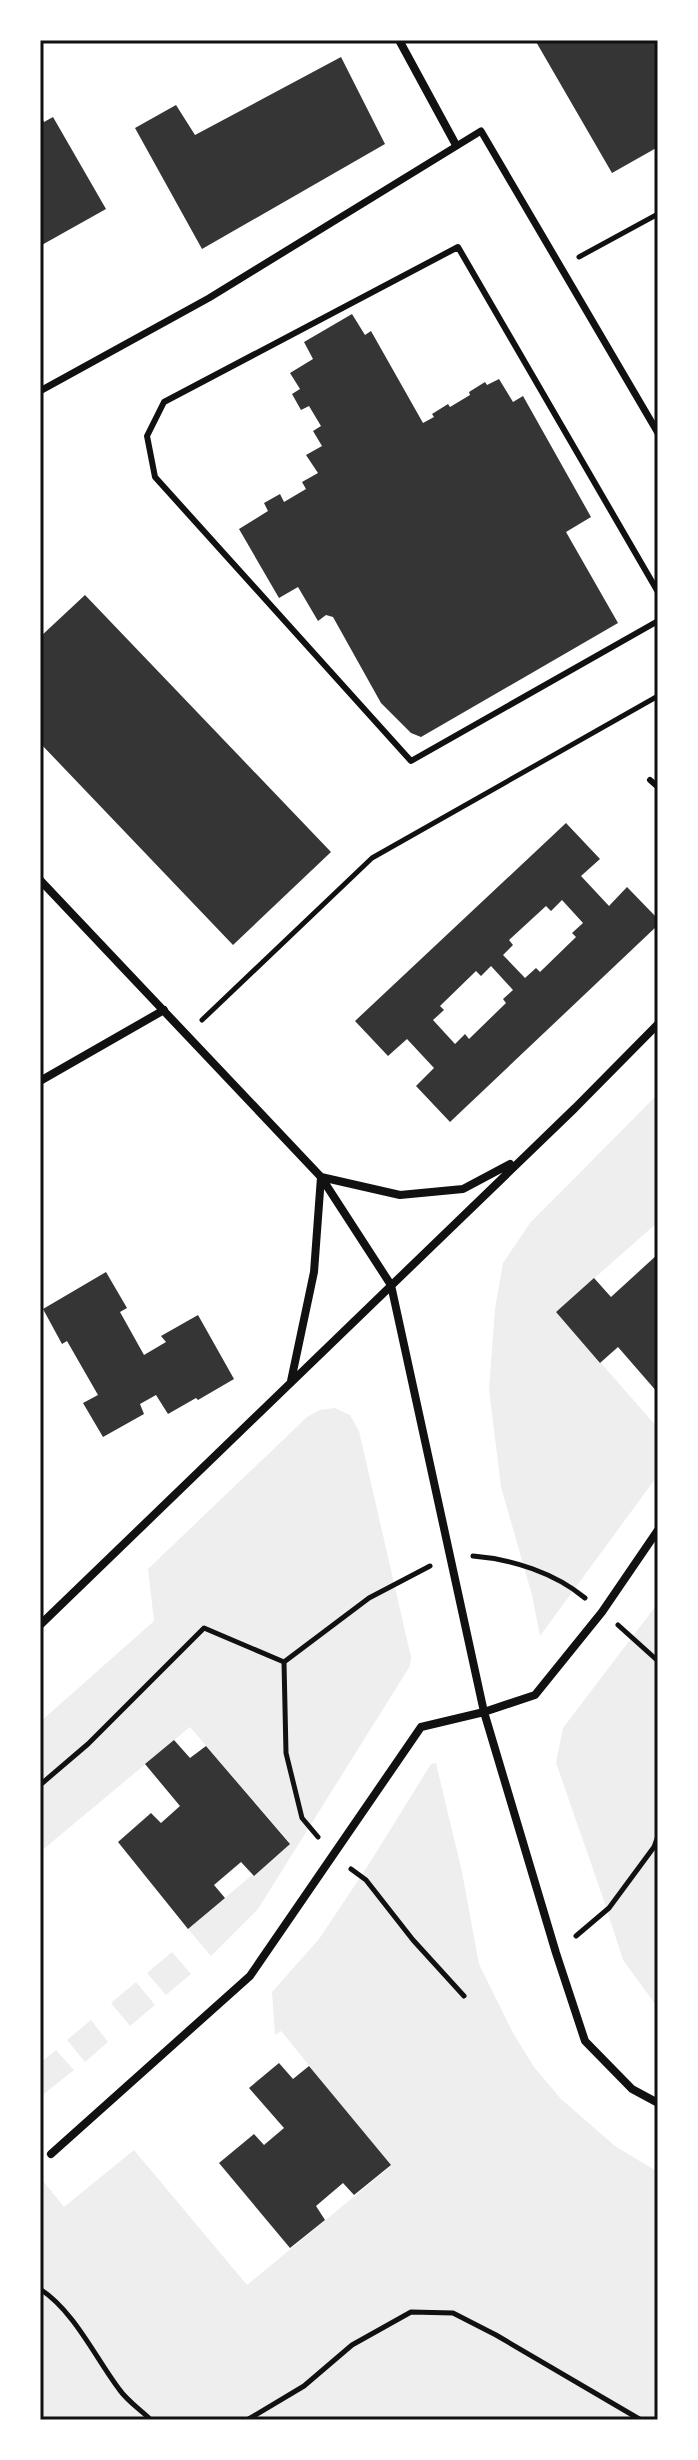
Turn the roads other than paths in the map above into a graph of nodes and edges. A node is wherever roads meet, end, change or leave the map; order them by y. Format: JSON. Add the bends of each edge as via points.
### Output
{"nodes":[{"id":1,"x":399,"y":40,"type":"edge"},
{"id":2,"x":456,"y":145,"type":"junction"},
{"id":3,"x":40,"y":391,"type":"edge"},
{"id":4,"x":658,"y":433,"type":"edge"},
{"id":5,"x":658,"y":592,"type":"edge"},
{"id":6,"x":658,"y":621,"type":"edge"},
{"id":7,"x":650,"y":780,"type":"dead end"},
{"id":8,"x":658,"y":787,"type":"edge"},
{"id":9,"x":40,"y":880,"type":"edge"},
{"id":10,"x":164,"y":1010,"type":"junction"},
{"id":11,"x":658,"y":1024,"type":"edge"},
{"id":12,"x":40,"y":1081,"type":"edge"},
{"id":13,"x":522,"y":1158,"type":"junction"},
{"id":14,"x":321,"y":1177,"type":"junction"},
{"id":15,"x":391,"y":1285,"type":"junction"},
{"id":16,"x":291,"y":1381,"type":"junction"},
{"id":17,"x":658,"y":1530,"type":"edge"},
{"id":18,"x":40,"y":1625,"type":"edge"},
{"id":19,"x":484,"y":1712,"type":"junction"},
{"id":20,"x":658,"y":2103,"type":"edge"},
{"id":21,"x":51,"y":2154,"type":"dead end"}],
"edges":[{"from":1,"to":2,"type":"street"},
{"from":2,"to":3,"type":"street","via":[[209,298]]},
{"from":2,"to":4,"type":"street","via":[[481,131]]},
{"from":5,"to":6,"type":"lane","via":[[458,247],[164,402],[147,436],[155,477],[411,761]]},
{"from":7,"to":8,"type":"lane"},
{"from":9,"to":10,"type":"street"},
{"from":10,"to":12,"type":"street"},
{"from":10,"to":14,"type":"street"},
{"from":11,"to":13,"type":"street"},
{"from":13,"to":14,"type":"street","via":[[463,1189],[400,1195]]},
{"from":13,"to":15,"type":"street"},
{"from":14,"to":15,"type":"street"},
{"from":14,"to":16,"type":"street","via":[[314,1272]]},
{"from":15,"to":16,"type":"street"},
{"from":15,"to":19,"type":"street"},
{"from":16,"to":18,"type":"street"},
{"from":17,"to":19,"type":"street","via":[[602,1612],[535,1695]]},
{"from":19,"to":20,"type":"street","via":[[585,2041],[632,2089]]},
{"from":19,"to":21,"type":"street","via":[[421,1727],[250,1976]]}]}
